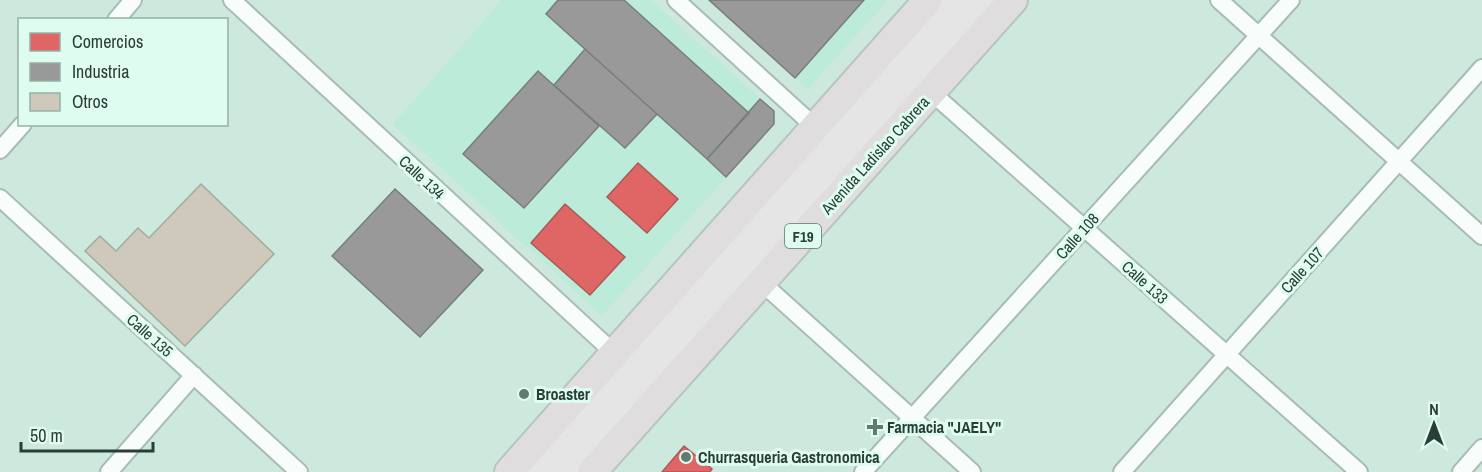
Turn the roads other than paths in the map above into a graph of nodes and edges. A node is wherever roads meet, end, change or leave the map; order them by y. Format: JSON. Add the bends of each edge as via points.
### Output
{"nodes":[{"id":1,"x":133,"y":0,"type":"edge"},
{"id":2,"x":232,"y":0,"type":"edge"},
{"id":3,"x":676,"y":0,"type":"edge"},
{"id":4,"x":928,"y":0,"type":"edge"},
{"id":5,"x":957,"y":0,"type":"edge"},
{"id":6,"x":985,"y":0,"type":"edge"},
{"id":7,"x":1013,"y":0,"type":"edge"},
{"id":8,"x":1219,"y":0,"type":"edge"},
{"id":9,"x":1291,"y":0,"type":"edge"},
{"id":10,"x":118,"y":18,"type":"edge"},
{"id":11,"x":1258,"y":36,"type":"junction"},
{"id":12,"x":1482,"y":68,"type":"edge"},
{"id":13,"x":931,"y":92,"type":"junction"},
{"id":14,"x":21,"y":126,"type":"edge"},
{"id":15,"x":815,"y":126,"type":"junction"},
{"id":16,"x":0,"y":150,"type":"edge"},
{"id":17,"x":1399,"y":161,"type":"junction"},
{"id":18,"x":0,"y":198,"type":"edge"},
{"id":19,"x":1084,"y":228,"type":"junction"},
{"id":20,"x":1482,"y":236,"type":"edge"},
{"id":21,"x":761,"y":282,"type":"junction"},
{"id":22,"x":614,"y":353,"type":"junction"},
{"id":23,"x":1227,"y":355,"type":"junction"},
{"id":24,"x":194,"y":375,"type":"junction"},
{"id":25,"x":912,"y":418,"type":"junction"},
{"id":26,"x":1482,"y":448,"type":"edge"},
{"id":27,"x":109,"y":472,"type":"edge"},
{"id":28,"x":299,"y":472,"type":"edge"},
{"id":29,"x":509,"y":472,"type":"edge"},
{"id":30,"x":536,"y":472,"type":"edge"},
{"id":31,"x":566,"y":472,"type":"edge"},
{"id":32,"x":592,"y":472,"type":"edge"},
{"id":33,"x":863,"y":472,"type":"edge"},
{"id":34,"x":972,"y":472,"type":"edge"},
{"id":35,"x":1122,"y":472,"type":"edge"},
{"id":36,"x":1359,"y":472,"type":"edge"},
{"id":37,"x":1461,"y":472,"type":"edge"}],
"edges":[{"from":1,"to":10,"type":"street"},
{"from":2,"to":22,"type":"street","name":"Calle 134"},
{"from":3,"to":15,"type":"street"},
{"from":4,"to":15,"type":"highway"},
{"from":5,"to":30,"type":"main road","number":"F19"},
{"from":6,"to":31,"type":"main road","name":"Avenida Ladislao Cabrera","number":"F19"},
{"from":7,"to":13,"type":"highway","name":"Avenida Ladislao Cabrera","number":"F19"},
{"from":8,"to":11,"type":"street"},
{"from":9,"to":11,"type":"street","name":"Calle 108"},
{"from":11,"to":17,"type":"street"},
{"from":11,"to":19,"type":"street","name":"Calle 108"},
{"from":12,"to":17,"type":"street","name":"Calle 107"},
{"from":13,"to":19,"type":"street","name":"Calle 133"},
{"from":13,"to":21,"type":"highway","name":"Avenida Ladislao Cabrera","number":"F19"},
{"from":14,"to":16,"type":"street"},
{"from":15,"to":22,"type":"highway"},
{"from":17,"to":20,"type":"street"},
{"from":17,"to":23,"type":"street","name":"Calle 107"},
{"from":18,"to":24,"type":"street","name":"Calle 135"},
{"from":19,"to":23,"type":"street","name":"Calle 133"},
{"from":19,"to":25,"type":"street","name":"Calle 108"},
{"from":21,"to":25,"type":"street"},
{"from":21,"to":32,"type":"highway","name":"Avenida Ladislao Cabrera","number":"F19"},
{"from":22,"to":29,"type":"highway"},
{"from":23,"to":35,"type":"street","name":"Calle 107"},
{"from":23,"to":36,"type":"street","name":"Calle 133"},
{"from":24,"to":27,"type":"street"},
{"from":24,"to":28,"type":"street","name":"Calle 135"},
{"from":25,"to":33,"type":"street","name":"Calle 108"},
{"from":25,"to":34,"type":"street"},
{"from":26,"to":37,"type":"street"}]}
